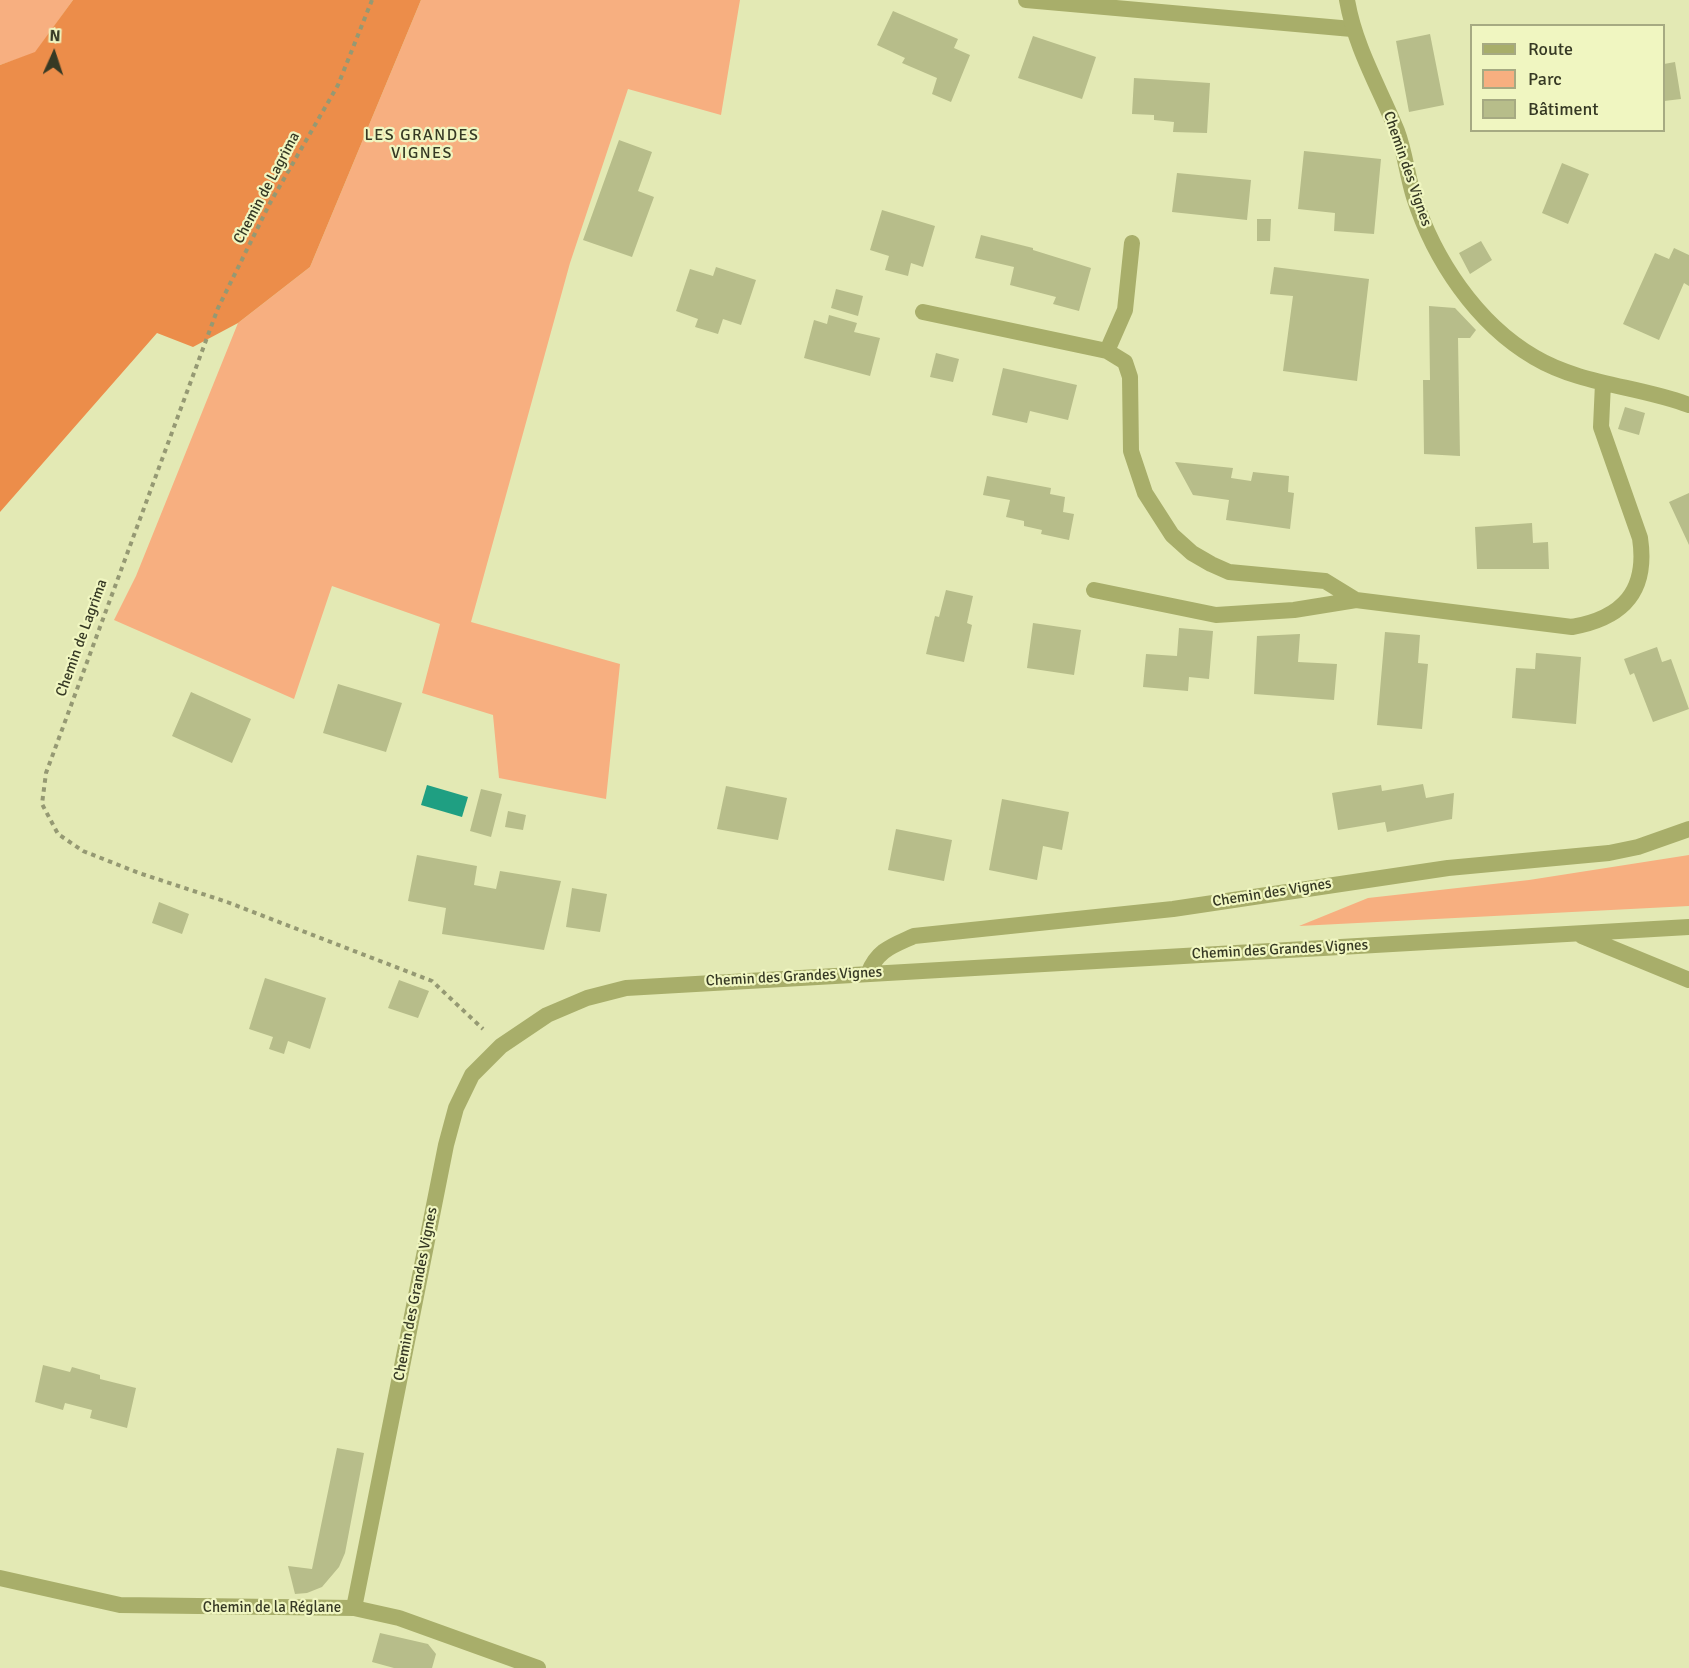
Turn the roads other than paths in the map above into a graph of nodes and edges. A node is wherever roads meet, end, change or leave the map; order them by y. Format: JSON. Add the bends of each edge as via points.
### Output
{"nodes":[{"id":1,"x":1026,"y":0,"type":"edge"},
{"id":2,"x":1347,"y":0,"type":"edge"},
{"id":3,"x":1352,"y":29,"type":"junction"},
{"id":4,"x":1132,"y":243,"type":"dead end"},
{"id":5,"x":923,"y":312,"type":"dead end"},
{"id":6,"x":1107,"y":351,"type":"junction"},
{"id":7,"x":1603,"y":383,"type":"junction"},
{"id":8,"x":1689,"y":405,"type":"edge"},
{"id":9,"x":1094,"y":590,"type":"dead end"},
{"id":10,"x":1356,"y":600,"type":"junction"},
{"id":11,"x":1689,"y":829,"type":"edge"},
{"id":12,"x":1689,"y":927,"type":"edge"},
{"id":13,"x":1578,"y":934,"type":"junction"},
{"id":14,"x":868,"y":974,"type":"junction"},
{"id":15,"x":1689,"y":980,"type":"edge"},
{"id":16,"x":0,"y":1578,"type":"edge"},
{"id":17,"x":354,"y":1608,"type":"junction"},
{"id":18,"x":538,"y":1668,"type":"edge"}],
"edges":[{"from":1,"to":3,"type":"street"},
{"from":2,"to":3,"type":"street","name":"Chemin des Vignes"},
{"from":3,"to":7,"type":"street","name":"Chemin des Vignes","via":[[1398,133],[1428,231],[1459,285],[1479,313],[1534,357]]},
{"from":4,"to":6,"type":"street","via":[[1125,310]]},
{"from":5,"to":6,"type":"street"},
{"from":6,"to":10,"type":"street","via":[[1125,362],[1130,377],[1131,451],[1145,493],[1172,535],[1192,553],[1229,572],[1325,581]]},
{"from":7,"to":8,"type":"street","name":"Chemin des Vignes","via":[[1658,393]]},
{"from":7,"to":10,"type":"street","via":[[1601,427],[1643,556],[1640,577],[1630,599],[1616,612],[1597,623],[1572,627]]},
{"from":9,"to":10,"type":"street","via":[[1216,615],[1294,610]]},
{"from":11,"to":14,"type":"street","name":"Chemin des Vignes","via":[[1609,853],[1425,872],[1173,909],[914,936],[886,949],[873,961]]},
{"from":12,"to":13,"type":"street","name":"Chemin des Grandes Vignes"},
{"from":13,"to":14,"type":"street","name":"Chemin des Grandes Vignes"},
{"from":13,"to":15,"type":"street"},
{"from":14,"to":17,"type":"street","name":"Chemin des Grandes Vignes","via":[[626,988],[587,998],[547,1015],[501,1046],[472,1075],[456,1108],[446,1145]]},
{"from":16,"to":17,"type":"street","name":"Chemin de la Réglane","via":[[120,1605]]},
{"from":17,"to":18,"type":"street","name":"Chemin de la Réglane","via":[[399,1618]]}]}
